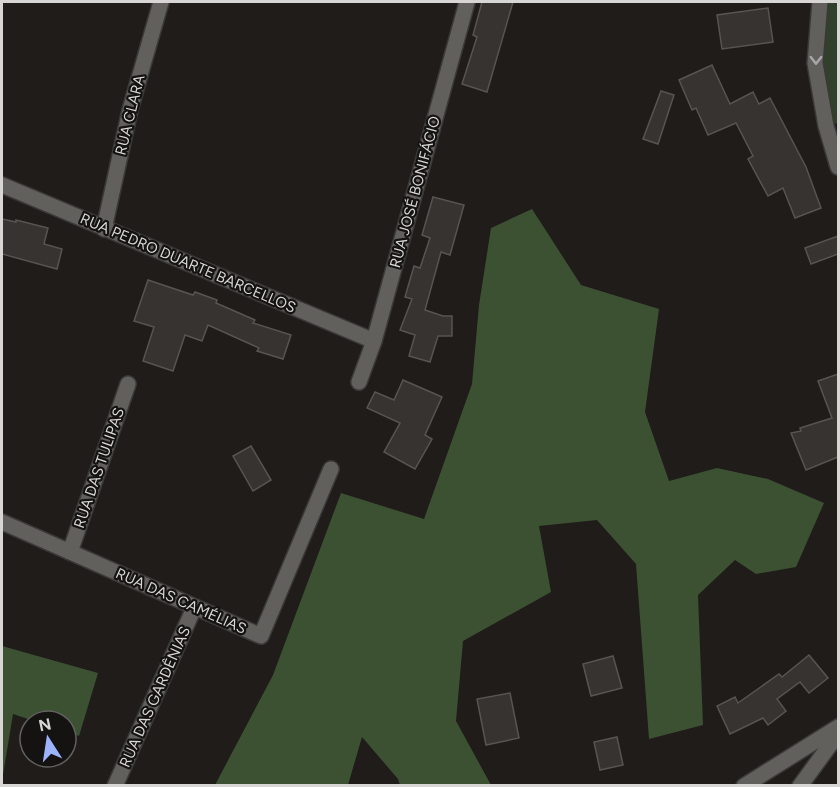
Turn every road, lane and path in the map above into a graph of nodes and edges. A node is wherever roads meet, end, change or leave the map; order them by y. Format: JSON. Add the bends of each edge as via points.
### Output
{"nodes":[{"id":1,"x":161,"y":2,"type":"edge"},
{"id":2,"x":467,"y":2,"type":"edge"},
{"id":3,"x":820,"y":2,"type":"edge"},
{"id":4,"x":832,"y":125,"type":"edge"},
{"id":5,"x":838,"y":167,"type":"edge"},
{"id":6,"x":2,"y":185,"type":"edge"},
{"id":7,"x":104,"y":229,"type":"junction"},
{"id":8,"x":374,"y":341,"type":"junction"},
{"id":9,"x":359,"y":382,"type":"dead end"},
{"id":10,"x":128,"y":384,"type":"dead end"},
{"id":11,"x":331,"y":469,"type":"dead end"},
{"id":12,"x":2,"y":522,"type":"edge"},
{"id":13,"x":70,"y":552,"type":"junction"},
{"id":14,"x":194,"y":608,"type":"junction"},
{"id":15,"x":838,"y":727,"type":"edge"},
{"id":16,"x":838,"y":734,"type":"edge"},
{"id":17,"x":115,"y":786,"type":"edge"},
{"id":18,"x":744,"y":786,"type":"edge"},
{"id":19,"x":800,"y":786,"type":"edge"}],
"edges":[{"from":1,"to":7,"type":"street","name":"RUA CLARA","via":[[130,110]]},
{"from":2,"to":8,"type":"street","name":"RUA JOSÉ BONIFÁCIO"},
{"from":3,"to":4,"type":"street","one_way":true,"via":[[815,63]]},
{"from":4,"to":5,"type":"street"},
{"from":6,"to":7,"type":"street","name":"RUA PEDRO DUARTE BARCELLOS"},
{"from":7,"to":8,"type":"street","name":"RUA PEDRO DUARTE BARCELLOS"},
{"from":8,"to":9,"type":"street","name":"RUA JOSÉ BONIFÁCIO"},
{"from":10,"to":13,"type":"street","name":"RUA DAS TULIPAS"},
{"from":11,"to":14,"type":"street","name":"RUA DAS CAMÉLIAS","via":[[261,636]]},
{"from":12,"to":13,"type":"street","name":"RUA DAS CAMÉLIAS"},
{"from":13,"to":14,"type":"street","name":"RUA DAS CAMÉLIAS"},
{"from":14,"to":17,"type":"street","name":"RUA DAS GARDÊNIAS"},
{"from":15,"to":18,"type":"street"},
{"from":16,"to":19,"type":"street"}]}
